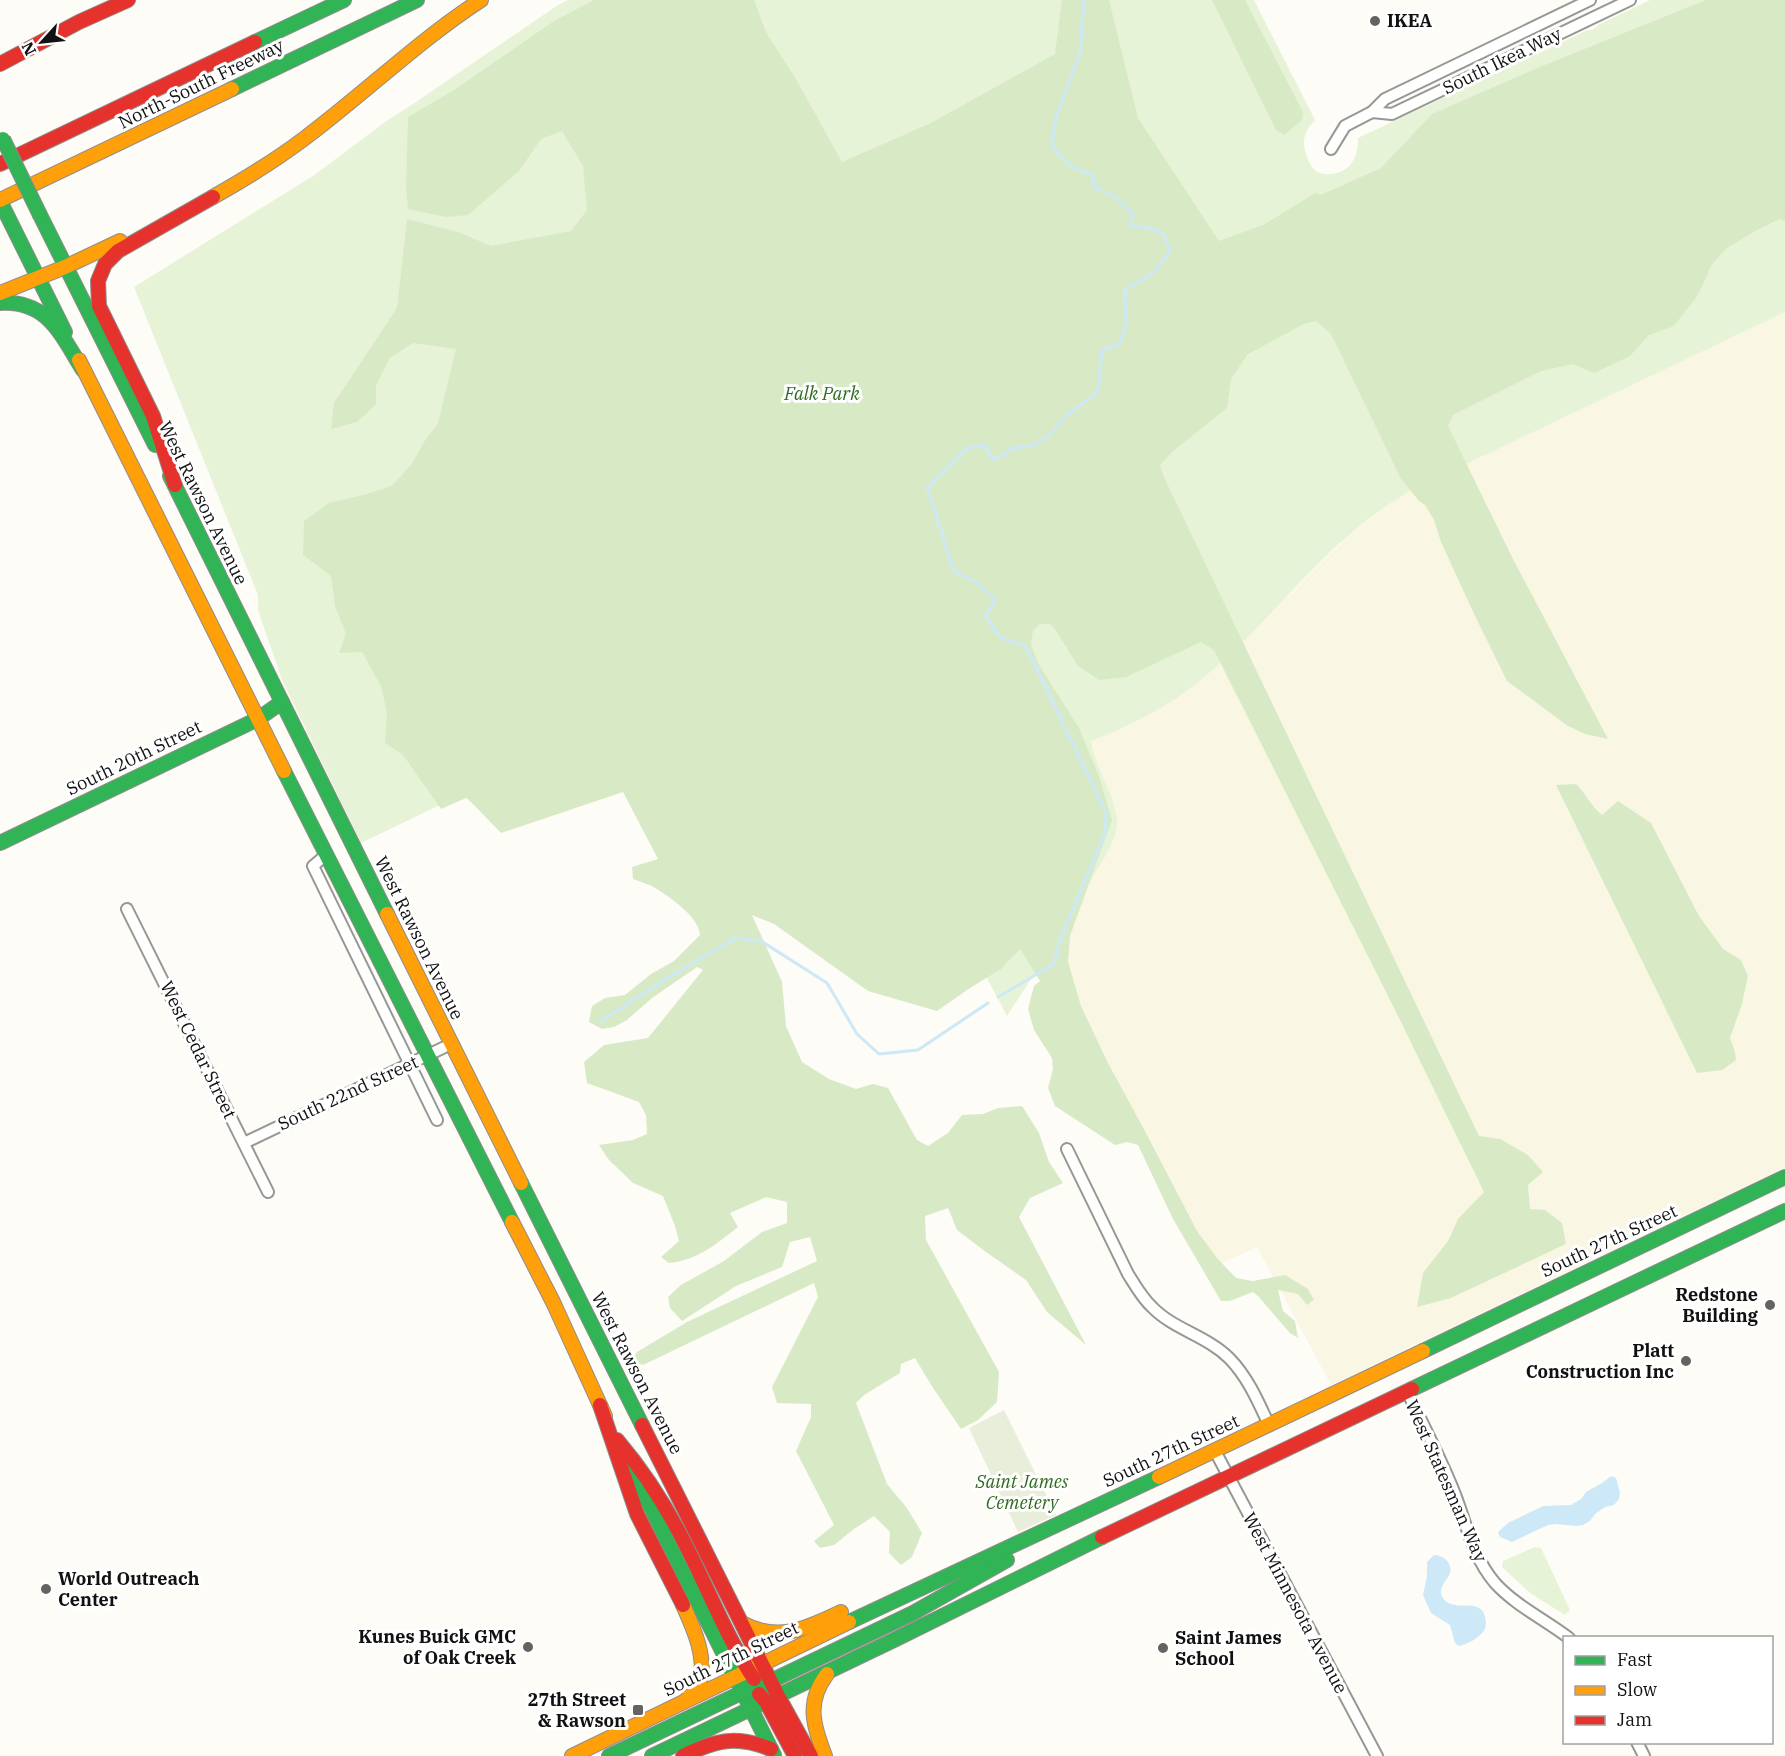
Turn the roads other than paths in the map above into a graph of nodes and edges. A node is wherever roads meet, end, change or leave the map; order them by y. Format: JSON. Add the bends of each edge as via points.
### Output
{"nodes":[{"id":1,"x":128,"y":0,"type":"edge"},
{"id":2,"x":344,"y":0,"type":"edge"},
{"id":3,"x":417,"y":0,"type":"edge"},
{"id":4,"x":481,"y":0,"type":"edge"},
{"id":5,"x":1590,"y":0,"type":"edge"},
{"id":6,"x":1630,"y":0,"type":"edge"},
{"id":7,"x":37,"y":44,"type":"junction"},
{"id":8,"x":0,"y":53,"type":"edge"},
{"id":9,"x":0,"y":64,"type":"edge"},
{"id":10,"x":1372,"y":112,"type":"junction"},
{"id":11,"x":1,"y":136,"type":"edge"},
{"id":12,"x":1331,"y":149,"type":"dead end"},
{"id":13,"x":0,"y":164,"type":"edge"},
{"id":14,"x":0,"y":200,"type":"edge"},
{"id":15,"x":187,"y":209,"type":"junction"},
{"id":16,"x":65,"y":267,"type":"junction"},
{"id":17,"x":39,"y":278,"type":"junction"},
{"id":18,"x":0,"y":293,"type":"edge"},
{"id":19,"x":0,"y":303,"type":"edge"},
{"id":20,"x":83,"y":370,"type":"junction"},
{"id":21,"x":175,"y":485,"type":"junction"},
{"id":22,"x":282,"y":702,"type":"junction"},
{"id":23,"x":258,"y":719,"type":"junction"},
{"id":24,"x":0,"y":843,"type":"edge"},
{"id":25,"x":326,"y":855,"type":"junction"},
{"id":26,"x":128,"y":909,"type":"dead end"},
{"id":27,"x":451,"y":1044,"type":"junction"},
{"id":28,"x":428,"y":1055,"type":"junction"},
{"id":29,"x":410,"y":1064,"type":"junction"},
{"id":30,"x":437,"y":1120,"type":"dead end"},
{"id":31,"x":244,"y":1143,"type":"junction"},
{"id":32,"x":1067,"y":1149,"type":"dead end"},
{"id":33,"x":1785,"y":1177,"type":"edge"},
{"id":34,"x":268,"y":1192,"type":"dead end"},
{"id":35,"x":1785,"y":1211,"type":"edge"},
{"id":36,"x":576,"y":1291,"type":"junction"},
{"id":37,"x":553,"y":1302,"type":"junction"},
{"id":38,"x":1407,"y":1391,"type":"junction"},
{"id":39,"x":600,"y":1405,"type":"junction"},
{"id":40,"x":1269,"y":1425,"type":"junction"},
{"id":41,"x":616,"y":1440,"type":"junction"},
{"id":42,"x":1215,"y":1451,"type":"junction"},
{"id":43,"x":1228,"y":1477,"type":"junction"},
{"id":44,"x":1054,"y":1527,"type":"junction"},
{"id":45,"x":977,"y":1562,"type":"junction"},
{"id":46,"x":742,"y":1623,"type":"junction"},
{"id":47,"x":1566,"y":1636,"type":"edge"},
{"id":48,"x":763,"y":1664,"type":"junction"},
{"id":49,"x":829,"y":1672,"type":"junction"},
{"id":50,"x":735,"y":1677,"type":"junction"},
{"id":51,"x":759,"y":1688,"type":"junction"},
{"id":52,"x":685,"y":1700,"type":"junction"},
{"id":53,"x":750,"y":1709,"type":"junction"},
{"id":54,"x":773,"y":1752,"type":"edge"},
{"id":55,"x":572,"y":1756,"type":"edge"},
{"id":56,"x":609,"y":1756,"type":"edge"},
{"id":57,"x":652,"y":1756,"type":"edge"},
{"id":58,"x":683,"y":1756,"type":"edge"},
{"id":59,"x":795,"y":1756,"type":"edge"},
{"id":60,"x":811,"y":1756,"type":"edge"},
{"id":61,"x":825,"y":1756,"type":"edge"},
{"id":62,"x":1377,"y":1756,"type":"edge"}],
"edges":[{"from":1,"to":7,"type":"main road"},
{"from":2,"to":13,"type":"main road","name":"North-South Freeway"},
{"from":3,"to":14,"type":"main road","name":"North-South Freeway"},
{"from":4,"to":15,"type":"main road","via":[[437,29],[284,154],[248,178]]},
{"from":5,"to":10,"type":"street","name":"South Ikea Way","via":[[1385,99]]},
{"from":6,"to":10,"type":"street","name":"South Ikea Way","via":[[1392,114]]},
{"from":7,"to":8,"type":"main road"},
{"from":7,"to":9,"type":"main road"},
{"from":10,"to":12,"type":"street","name":"South Ikea Way","via":[[1345,126]]},
{"from":11,"to":16,"type":"main road","name":"West Rawson Avenue","bridge":true},
{"from":14,"to":17,"type":"main road","name":"West Rawson Avenue"},
{"from":15,"to":16,"type":"main road"},
{"from":15,"to":21,"type":"main road","via":[[116,252],[104,266],[98,290],[99,306],[153,416]]},
{"from":16,"to":17,"type":"main road"},
{"from":16,"to":21,"type":"main road","name":"West Rawson Avenue"},
{"from":17,"to":18,"type":"main road"},
{"from":17,"to":20,"type":"main road","name":"West Rawson Avenue"},
{"from":19,"to":20,"type":"main road","via":[[20,302],[37,309],[56,328]]},
{"from":20,"to":23,"type":"main road","name":"West Rawson Avenue"},
{"from":21,"to":22,"type":"main road","name":"West Rawson Avenue"},
{"from":22,"to":23,"type":"main road","name":"South 20th Street"},
{"from":22,"to":27,"type":"main road","name":"West Rawson Avenue"},
{"from":23,"to":24,"type":"main road","name":"South 20th Street"},
{"from":23,"to":25,"type":"main road","name":"West Rawson Avenue"},
{"from":25,"to":28,"type":"main road","name":"West Rawson Avenue"},
{"from":25,"to":29,"type":"street","via":[[313,866]]},
{"from":26,"to":31,"type":"street","name":"West Cedar Street"},
{"from":27,"to":28,"type":"street","name":"South 22nd Street"},
{"from":27,"to":36,"type":"main road","name":"West Rawson Avenue"},
{"from":28,"to":29,"type":"street","name":"South 22nd Street"},
{"from":28,"to":37,"type":"main road","name":"West Rawson Avenue"},
{"from":29,"to":30,"type":"street"},
{"from":29,"to":31,"type":"street","name":"South 22nd Street"},
{"from":31,"to":34,"type":"street","name":"West Cedar Street"},
{"from":32,"to":40,"type":"street","via":[[1139,1292],[1164,1318],[1228,1357],[1248,1382]]},
{"from":33,"to":40,"type":"main road","name":"South 27th Street"},
{"from":35,"to":38,"type":"main road","name":"South 27th Street"},
{"from":36,"to":37,"type":"main road"},
{"from":36,"to":46,"type":"main road","name":"West Rawson Avenue"},
{"from":37,"to":39,"type":"main road","name":"West Rawson Avenue"},
{"from":38,"to":43,"type":"main road","name":"South 27th Street"},
{"from":38,"to":47,"type":"street","name":"West Statesman Way","via":[[1451,1484],[1483,1567],[1507,1595]]},
{"from":39,"to":41,"type":"main road","name":"West Rawson Avenue"},
{"from":39,"to":52,"type":"main road","via":[[637,1516],[697,1643],[701,1675],[696,1690]]},
{"from":40,"to":42,"type":"main road","name":"South 27th Street"},
{"from":41,"to":50,"type":"main road","name":"West Rawson Avenue"},
{"from":41,"to":51,"type":"main road","via":[[634,1458],[669,1515]]},
{"from":42,"to":43,"type":"street","name":"West Minnesota Avenue"},
{"from":42,"to":44,"type":"main road","name":"South 27th Street"},
{"from":43,"to":49,"type":"main road","name":"South 27th Street"},
{"from":43,"to":62,"type":"street","name":"West Minnesota Avenue"},
{"from":44,"to":45,"type":"main road","name":"South 27th Street"},
{"from":44,"to":51,"type":"main road","via":[[1024,1550],[913,1613]]},
{"from":45,"to":46,"type":"main road","via":[[897,1586],[792,1632],[764,1634]]},
{"from":45,"to":48,"type":"main road","name":"South 27th Street"},
{"from":46,"to":48,"type":"main road","name":"West Rawson Avenue"},
{"from":48,"to":51,"type":"main road","name":"West Rawson Avenue"},
{"from":48,"to":51,"type":"main road","name":"South 27th Street"},
{"from":49,"to":51,"type":"main road","name":"South 27th Street"},
{"from":49,"to":61,"type":"main road","via":[[813,1695],[815,1727]]},
{"from":50,"to":51,"type":"main road","name":"West Rawson Avenue"},
{"from":50,"to":52,"type":"main road","name":"South 27th Street"},
{"from":51,"to":53,"type":"main road","name":"South 27th Street"},
{"from":51,"to":56,"type":"main road"},
{"from":51,"to":59,"type":"main road"},
{"from":51,"to":60,"type":"main road","name":"West Rawson Avenue"},
{"from":52,"to":55,"type":"main road","name":"South 27th Street"},
{"from":53,"to":54,"type":"main road"},
{"from":53,"to":57,"type":"main road","name":"South 27th Street"},
{"from":54,"to":58,"type":"main road","via":[[750,1740],[726,1740]]}]}
